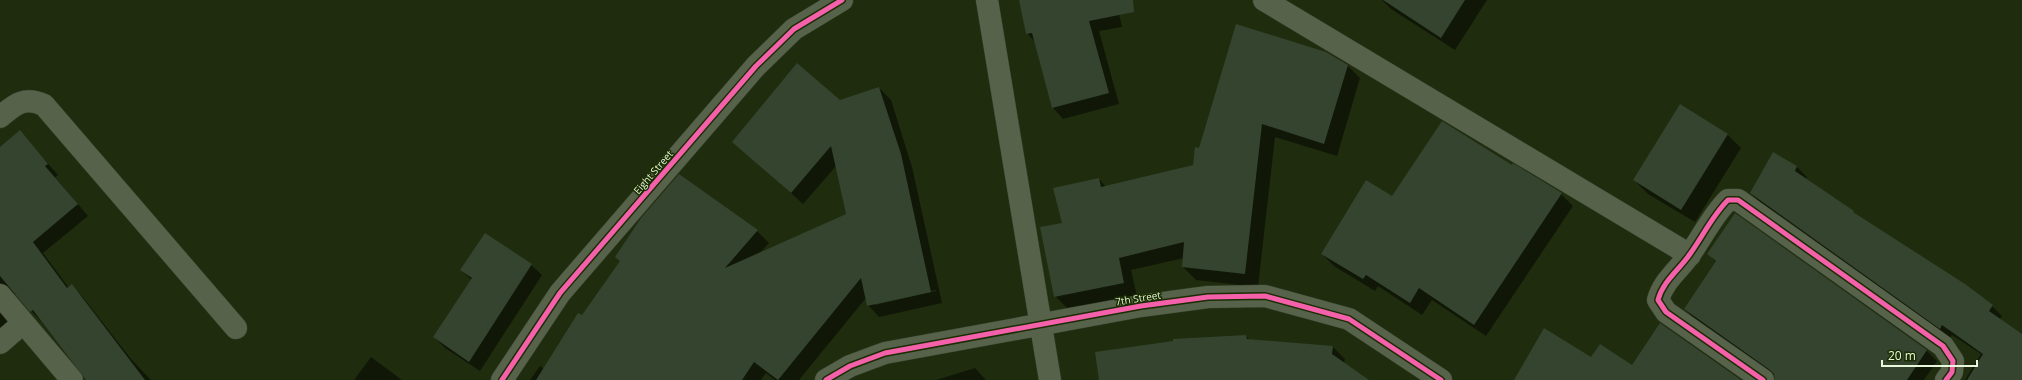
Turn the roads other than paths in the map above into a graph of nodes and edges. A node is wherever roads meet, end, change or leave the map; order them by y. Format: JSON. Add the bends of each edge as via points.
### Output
{"nodes":[{"id":1,"x":842,"y":0,"type":"edge"},
{"id":2,"x":987,"y":0,"type":"edge"},
{"id":3,"x":1264,"y":0,"type":"edge"},
{"id":4,"x":0,"y":117,"type":"edge"},
{"id":5,"x":1690,"y":255,"type":"junction"},
{"id":6,"x":0,"y":295,"type":"edge"},
{"id":7,"x":23,"y":323,"type":"junction"},
{"id":8,"x":1041,"y":325,"type":"junction"},
{"id":9,"x":236,"y":328,"type":"dead end"},
{"id":10,"x":0,"y":343,"type":"edge"},
{"id":11,"x":61,"y":375,"type":"edge"},
{"id":12,"x":502,"y":380,"type":"edge"},
{"id":13,"x":826,"y":380,"type":"edge"},
{"id":14,"x":1050,"y":380,"type":"edge"},
{"id":15,"x":1441,"y":380,"type":"edge"},
{"id":16,"x":1763,"y":380,"type":"edge"},
{"id":17,"x":1946,"y":380,"type":"edge"}],
"edges":[{"from":1,"to":12,"type":"street","name":"Eight Street","via":[[794,29],[756,66],[560,293]]},
{"from":2,"to":8,"type":"street"},
{"from":3,"to":5,"type":"street"},
{"from":4,"to":9,"type":"street","via":[[17,103],[33,100],[44,105]]},
{"from":5,"to":16,"type":"street","via":[[1661,288],[1658,300],[1666,312]]},
{"from":5,"to":17,"type":"street","via":[[1715,213],[1728,200],[1738,200],[1943,346],[1953,361],[1952,372]]},
{"from":6,"to":7,"type":"street"},
{"from":7,"to":10,"type":"street"},
{"from":7,"to":11,"type":"street"},
{"from":8,"to":13,"type":"street","name":"7th Street","via":[[885,353],[850,366]]},
{"from":8,"to":14,"type":"street"},
{"from":8,"to":15,"type":"street","name":"7th Street","via":[[1141,306],[1201,298],[1265,296],[1349,319]]}]}
